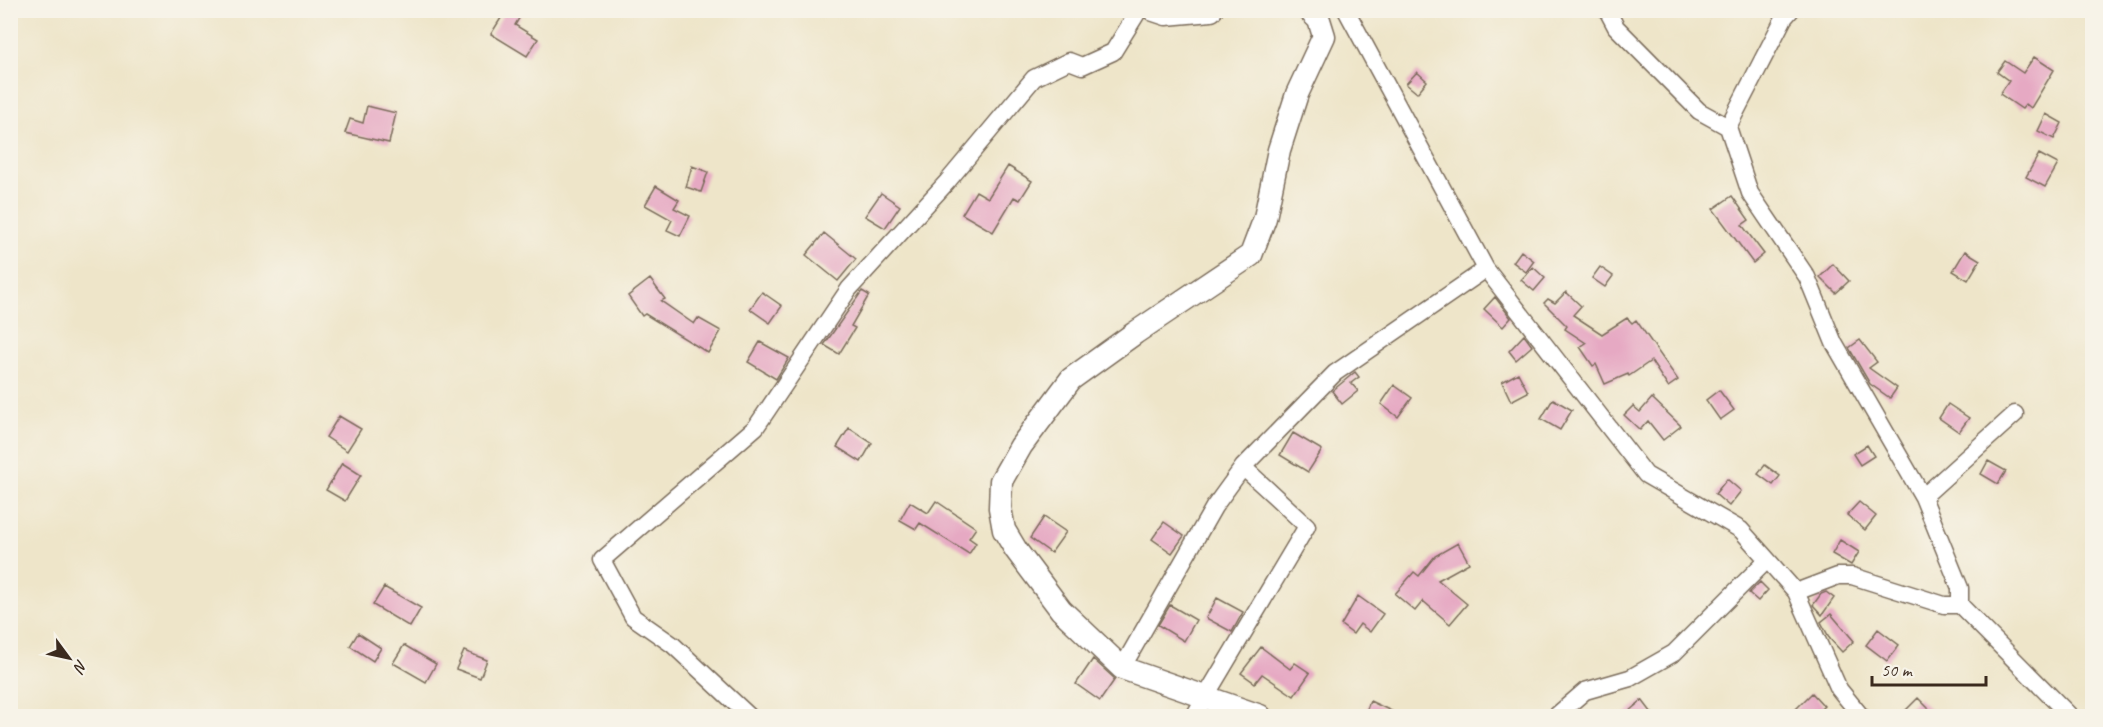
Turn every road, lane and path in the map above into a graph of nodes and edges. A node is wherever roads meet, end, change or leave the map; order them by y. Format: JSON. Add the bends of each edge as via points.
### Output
{"nodes":[{"id":1,"x":1138,"y":10,"type":"edge"},
{"id":2,"x":1154,"y":10,"type":"edge"},
{"id":3,"x":1211,"y":10,"type":"edge"},
{"id":4,"x":1346,"y":10,"type":"edge"},
{"id":5,"x":1608,"y":10,"type":"edge"},
{"id":6,"x":1791,"y":10,"type":"edge"},
{"id":7,"x":1312,"y":12,"type":"edge"},
{"id":8,"x":1728,"y":127,"type":"junction"},
{"id":9,"x":1486,"y":269,"type":"junction"},
{"id":10,"x":2015,"y":414,"type":"dead end"},
{"id":11,"x":1243,"y":467,"type":"junction"},
{"id":12,"x":1923,"y":497,"type":"junction"},
{"id":13,"x":1766,"y":561,"type":"junction"},
{"id":14,"x":1796,"y":592,"type":"junction"},
{"id":15,"x":1960,"y":605,"type":"junction"},
{"id":16,"x":1122,"y":668,"type":"junction"},
{"id":17,"x":1199,"y":707,"type":"edge"},
{"id":18,"x":749,"y":717,"type":"edge"},
{"id":19,"x":1260,"y":717,"type":"edge"},
{"id":20,"x":1556,"y":717,"type":"edge"},
{"id":21,"x":1861,"y":717,"type":"edge"},
{"id":22,"x":2070,"y":717,"type":"edge"}],
"edges":[{"from":1,"to":18,"type":"street","via":[[1113,52],[1082,66],[1069,61],[1034,78],[947,182],[849,289],[756,427],[602,560],[633,617],[672,645]]},
{"from":2,"to":3,"type":"main road","via":[[1166,14]]},
{"from":4,"to":9,"type":"street"},
{"from":5,"to":8,"type":"street","via":[[1616,27],[1699,111]]},
{"from":6,"to":8,"type":"street"},
{"from":7,"to":16,"type":"main road","via":[[1324,36],[1297,94],[1279,150],[1265,218],[1251,255],[1071,379],[1021,446],[1001,481],[1004,530],[1016,550],[1061,610]]},
{"from":8,"to":12,"type":"street","via":[[1750,193],[1807,277],[1834,343]]},
{"from":9,"to":11,"type":"street","via":[[1335,373]]},
{"from":9,"to":13,"type":"street","via":[[1646,475],[1741,530]]},
{"from":10,"to":12,"type":"street"},
{"from":11,"to":16,"type":"street","via":[[1214,507]]},
{"from":11,"to":17,"type":"street","via":[[1308,526]]},
{"from":12,"to":15,"type":"street","via":[[1960,588]]},
{"from":13,"to":14,"type":"street"},
{"from":13,"to":20,"type":"street","via":[[1674,652],[1630,678],[1585,691]]},
{"from":14,"to":15,"type":"street","via":[[1838,576],[1852,576],[1944,606]]},
{"from":14,"to":21,"type":"street","via":[[1839,689]]},
{"from":15,"to":22,"type":"street"},
{"from":16,"to":17,"type":"main road"},
{"from":17,"to":19,"type":"main road"}]}
